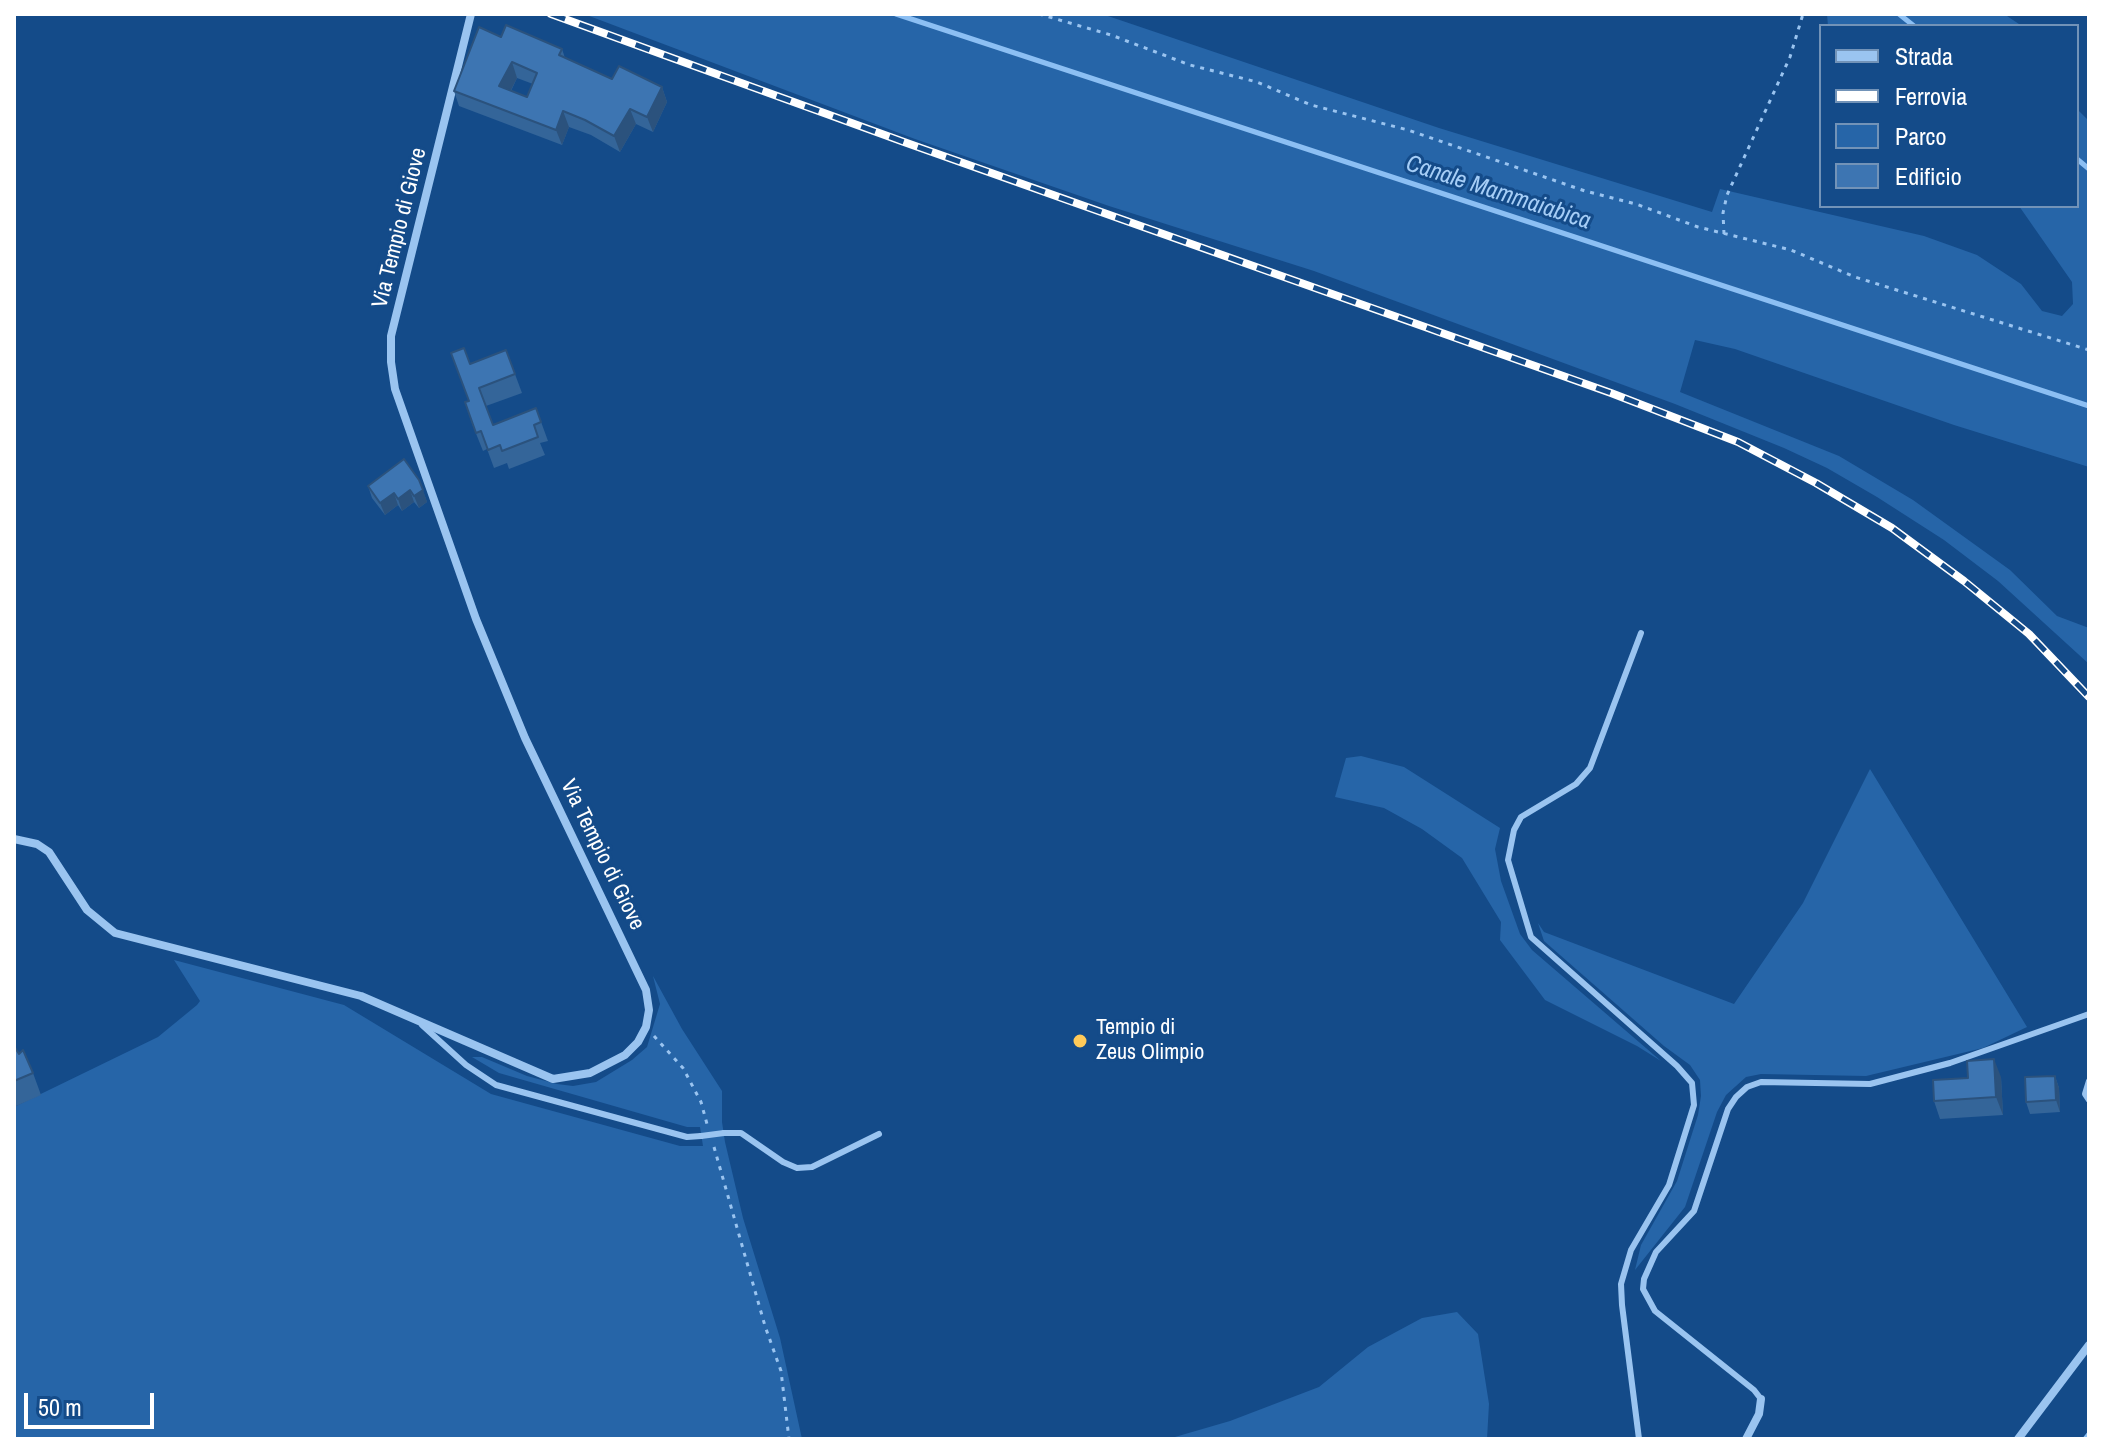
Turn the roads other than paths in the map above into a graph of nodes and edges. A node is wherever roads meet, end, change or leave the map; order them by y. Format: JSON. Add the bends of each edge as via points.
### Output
{"nodes":[{"id":1,"x":471,"y":14,"type":"edge"},
{"id":2,"x":1641,"y":633,"type":"dead end"},
{"id":3,"x":14,"y":839,"type":"edge"},
{"id":4,"x":2089,"y":1014,"type":"edge"},
{"id":5,"x":419,"y":1022,"type":"junction"},
{"id":6,"x":2089,"y":1081,"type":"edge"},
{"id":7,"x":2089,"y":1100,"type":"edge"},
{"id":8,"x":879,"y":1134,"type":"dead end"},
{"id":9,"x":2089,"y":1345,"type":"edge"},
{"id":10,"x":1761,"y":1399,"type":"joint"},
{"id":11,"x":1639,"y":1439,"type":"edge"},
{"id":12,"x":1746,"y":1439,"type":"edge"},
{"id":13,"x":2018,"y":1439,"type":"edge"}],
"edges":[{"from":1,"to":5,"type":"street","name":"Via Tempio di Giove","via":[[391,336],[395,389],[476,619],[525,738],[646,990],[649,1010],[646,1027],[625,1055],[590,1073],[553,1079]]},
{"from":2,"to":11,"type":"lane","via":[[1590,768],[1576,784],[1521,817],[1508,860],[1531,937],[1692,1083],[1694,1105],[1669,1185],[1631,1250],[1621,1284]]},
{"from":3,"to":5,"type":"street","via":[[49,852],[87,910],[115,933],[361,996]]},
{"from":4,"to":10,"type":"lane","via":[[1950,1063],[1870,1084],[1761,1082],[1736,1097],[1694,1211],[1656,1252],[1643,1289],[1655,1311]]},
{"from":5,"to":8,"type":"lane","bridge":true,"via":[[496,1085],[687,1137],[741,1133],[797,1168],[812,1167]]},
{"from":6,"to":7,"type":"lane"},
{"from":9,"to":13,"type":"street"},
{"from":10,"to":12,"type":"street"}]}
